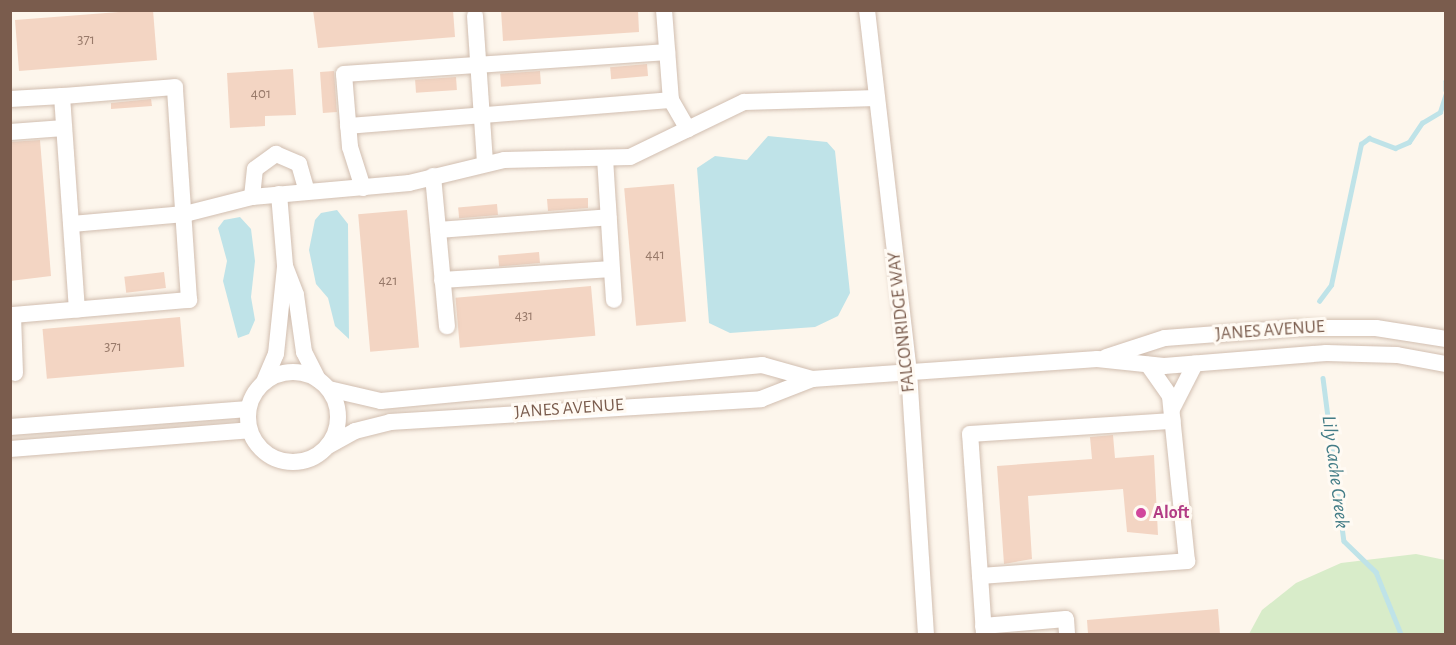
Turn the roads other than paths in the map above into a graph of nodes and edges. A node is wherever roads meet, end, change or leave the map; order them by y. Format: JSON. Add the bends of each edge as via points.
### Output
{"nodes":[{"id":1,"x":664,"y":10,"type":"edge"},
{"id":2,"x":867,"y":10,"type":"edge"},
{"id":3,"x":475,"y":16,"type":"dead end"},
{"id":4,"x":667,"y":52,"type":"junction"},
{"id":5,"x":478,"y":65,"type":"junction"},
{"id":6,"x":62,"y":96,"type":"junction"},
{"id":7,"x":877,"y":98,"type":"junction"},
{"id":8,"x":10,"y":99,"type":"edge"},
{"id":9,"x":671,"y":100,"type":"junction"},
{"id":10,"x":482,"y":116,"type":"junction"},
{"id":11,"x":348,"y":126,"type":"junction"},
{"id":12,"x":64,"y":128,"type":"junction"},
{"id":13,"x":688,"y":130,"type":"junction"},
{"id":14,"x":10,"y":132,"type":"edge"},
{"id":15,"x":605,"y":158,"type":"junction"},
{"id":16,"x":485,"y":164,"type":"junction"},
{"id":17,"x":433,"y":176,"type":"junction"},
{"id":18,"x":363,"y":188,"type":"junction"},
{"id":19,"x":307,"y":192,"type":"junction"},
{"id":20,"x":279,"y":194,"type":"junction"},
{"id":21,"x":252,"y":197,"type":"junction"},
{"id":22,"x":185,"y":214,"type":"junction"},
{"id":23,"x":609,"y":217,"type":"junction"},
{"id":24,"x":72,"y":224,"type":"junction"},
{"id":25,"x":438,"y":230,"type":"junction"},
{"id":26,"x":285,"y":266,"type":"junction"},
{"id":27,"x":612,"y":269,"type":"junction"},
{"id":28,"x":442,"y":280,"type":"junction"},
{"id":29,"x":614,"y":300,"type":"dead end"},
{"id":30,"x":77,"y":309,"type":"junction"},
{"id":31,"x":447,"y":326,"type":"dead end"},
{"id":32,"x":1446,"y":339,"type":"edge"},
{"id":33,"x":1097,"y":359,"type":"junction"},
{"id":34,"x":1195,"y":364,"type":"junction"},
{"id":35,"x":1446,"y":364,"type":"edge"},
{"id":36,"x":1148,"y":365,"type":"junction"},
{"id":37,"x":909,"y":372,"type":"junction"},
{"id":38,"x":15,"y":373,"type":"dead end"},
{"id":39,"x":812,"y":379,"type":"junction"},
{"id":40,"x":264,"y":382,"type":"junction"},
{"id":41,"x":323,"y":385,"type":"junction"},
{"id":42,"x":248,"y":409,"type":"junction"},
{"id":43,"x":1173,"y":415,"type":"junction"},
{"id":44,"x":10,"y":427,"type":"edge"},
{"id":45,"x":249,"y":430,"type":"junction"},
{"id":46,"x":328,"y":446,"type":"junction"},
{"id":47,"x":10,"y":449,"type":"edge"},
{"id":48,"x":980,"y":576,"type":"junction"},
{"id":49,"x":984,"y":630,"type":"edge"},
{"id":50,"x":926,"y":634,"type":"edge"},
{"id":51,"x":1067,"y":634,"type":"edge"}],
"edges":[{"from":1,"to":4,"type":"street"},
{"from":2,"to":7,"type":"street","name":"FALCONRIDGE WAY"},
{"from":3,"to":5,"type":"street"},
{"from":4,"to":5,"type":"street"},
{"from":4,"to":9,"type":"street"},
{"from":5,"to":10,"type":"street"},
{"from":5,"to":11,"type":"street","via":[[344,74]]},
{"from":6,"to":8,"type":"street"},
{"from":6,"to":12,"type":"street"},
{"from":6,"to":22,"type":"street","via":[[175,87]]},
{"from":7,"to":13,"type":"street","via":[[744,102]]},
{"from":7,"to":37,"type":"street","name":"FALCONRIDGE WAY"},
{"from":9,"to":10,"type":"street"},
{"from":9,"to":13,"type":"street"},
{"from":10,"to":11,"type":"street"},
{"from":10,"to":16,"type":"street"},
{"from":11,"to":18,"type":"street"},
{"from":12,"to":14,"type":"street"},
{"from":12,"to":24,"type":"street"},
{"from":13,"to":15,"type":"street","via":[[630,156]]},
{"from":15,"to":16,"type":"street","via":[[539,156]]},
{"from":15,"to":23,"type":"street"},
{"from":16,"to":17,"type":"street"},
{"from":17,"to":18,"type":"street"},
{"from":17,"to":25,"type":"street"},
{"from":18,"to":19,"type":"street"},
{"from":19,"to":20,"type":"street"},
{"from":19,"to":21,"type":"street","via":[[299,164],[276,154],[255,170]]},
{"from":20,"to":21,"type":"street"},
{"from":20,"to":26,"type":"street"},
{"from":21,"to":22,"type":"street"},
{"from":22,"to":24,"type":"street"},
{"from":22,"to":30,"type":"street","via":[[189,300]]},
{"from":23,"to":25,"type":"street"},
{"from":23,"to":27,"type":"street"},
{"from":24,"to":30,"type":"street"},
{"from":25,"to":28,"type":"street"},
{"from":26,"to":40,"type":"street","via":[[276,354]]},
{"from":26,"to":41,"type":"street","via":[[296,295],[304,352]]},
{"from":27,"to":28,"type":"street"},
{"from":27,"to":29,"type":"street"},
{"from":28,"to":31,"type":"street"},
{"from":30,"to":38,"type":"street","via":[[12,315]]},
{"from":32,"to":33,"type":"street","name":"JANES AVENUE","via":[[1376,328],[1296,328],[1165,338]]},
{"from":33,"to":36,"type":"street","name":"JANES AVENUE"},
{"from":33,"to":37,"type":"street","name":"JANES AVENUE"},
{"from":34,"to":35,"type":"street","name":"JANES AVENUE","via":[[1360,353]]},
{"from":34,"to":36,"type":"street","name":"JANES AVENUE"},
{"from":34,"to":43,"type":"street"},
{"from":36,"to":43,"type":"street","via":[[1164,382]]},
{"from":37,"to":39,"type":"street","name":"JANES AVENUE"},
{"from":37,"to":50,"type":"street","name":"FALCONRIDGE WAY"},
{"from":39,"to":41,"type":"street","name":"JANES AVENUE","via":[[762,365],[381,401]]},
{"from":39,"to":46,"type":"street","name":"JANES AVENUE","via":[[761,399],[390,422],[355,431]]},
{"from":40,"to":41,"type":"street","name":"JANES AVENUE","via":[[291,372]]},
{"from":40,"to":42,"type":"street"},
{"from":41,"to":46,"type":"street","via":[[338,418]]},
{"from":42,"to":44,"type":"street"},
{"from":42,"to":45,"type":"street"},
{"from":43,"to":48,"type":"street","via":[[970,434]]},
{"from":43,"to":48,"type":"street","via":[[1187,561]]},
{"from":45,"to":46,"type":"street","name":"JANES AVENUE","via":[[256,445],[284,462],[308,460]]},
{"from":45,"to":47,"type":"street"},
{"from":48,"to":49,"type":"street"},
{"from":49,"to":51,"type":"street","via":[[1066,619]]}]}
